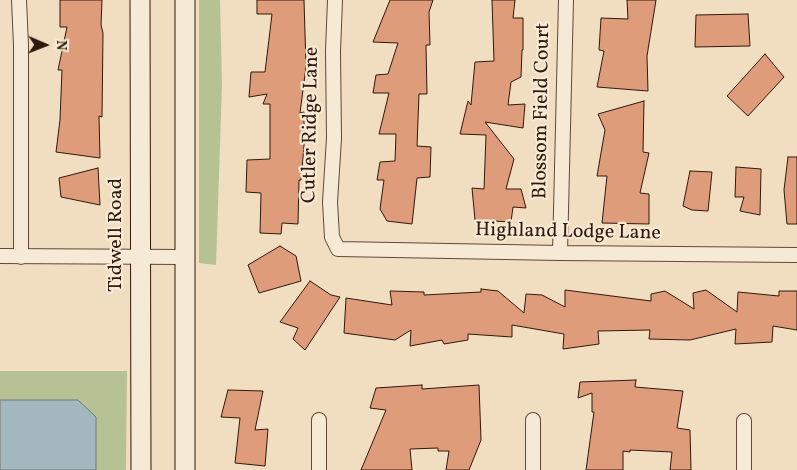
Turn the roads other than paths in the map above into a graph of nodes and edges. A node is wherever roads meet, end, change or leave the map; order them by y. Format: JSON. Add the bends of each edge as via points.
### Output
{"nodes":[{"id":1,"x":20,"y":0,"type":"edge"},
{"id":2,"x":140,"y":0,"type":"edge"},
{"id":3,"x":185,"y":0,"type":"edge"},
{"id":4,"x":335,"y":0,"type":"edge"},
{"id":5,"x":566,"y":0,"type":"edge"},
{"id":6,"x":338,"y":249,"type":"joint"},
{"id":7,"x":560,"y":254,"type":"junction"},
{"id":8,"x":0,"y":256,"type":"edge"},
{"id":9,"x":21,"y":256,"type":"junction"},
{"id":10,"x":797,"y":256,"type":"edge"},
{"id":11,"x":139,"y":257,"type":"junction"},
{"id":12,"x":185,"y":257,"type":"junction"},
{"id":13,"x":319,"y":420,"type":"dead end"},
{"id":14,"x":532,"y":420,"type":"dead end"},
{"id":15,"x":744,"y":421,"type":"dead end"},
{"id":16,"x":141,"y":470,"type":"edge"},
{"id":17,"x":185,"y":470,"type":"edge"},
{"id":18,"x":319,"y":470,"type":"edge"},
{"id":19,"x":533,"y":470,"type":"edge"},
{"id":20,"x":744,"y":470,"type":"edge"}],
"edges":[{"from":1,"to":9,"type":"street"},
{"from":2,"to":11,"type":"main road","name":"Tidwell Road"},
{"from":3,"to":12,"type":"main road"},
{"from":4,"to":6,"type":"street","name":"Cutler Ridge Lane","via":[[330,202],[332,236]]},
{"from":5,"to":7,"type":"street","name":"Blossom Field Court"},
{"from":6,"to":7,"type":"street","name":"Highland Lodge Lane"},
{"from":7,"to":10,"type":"street","name":"Highland Lodge Lane"},
{"from":8,"to":9,"type":"street"},
{"from":9,"to":11,"type":"street"},
{"from":11,"to":12,"type":"street"},
{"from":11,"to":16,"type":"main road","name":"Tidwell Road"},
{"from":12,"to":17,"type":"main road"},
{"from":13,"to":18,"type":"street"},
{"from":14,"to":19,"type":"street"},
{"from":15,"to":20,"type":"street"}]}
